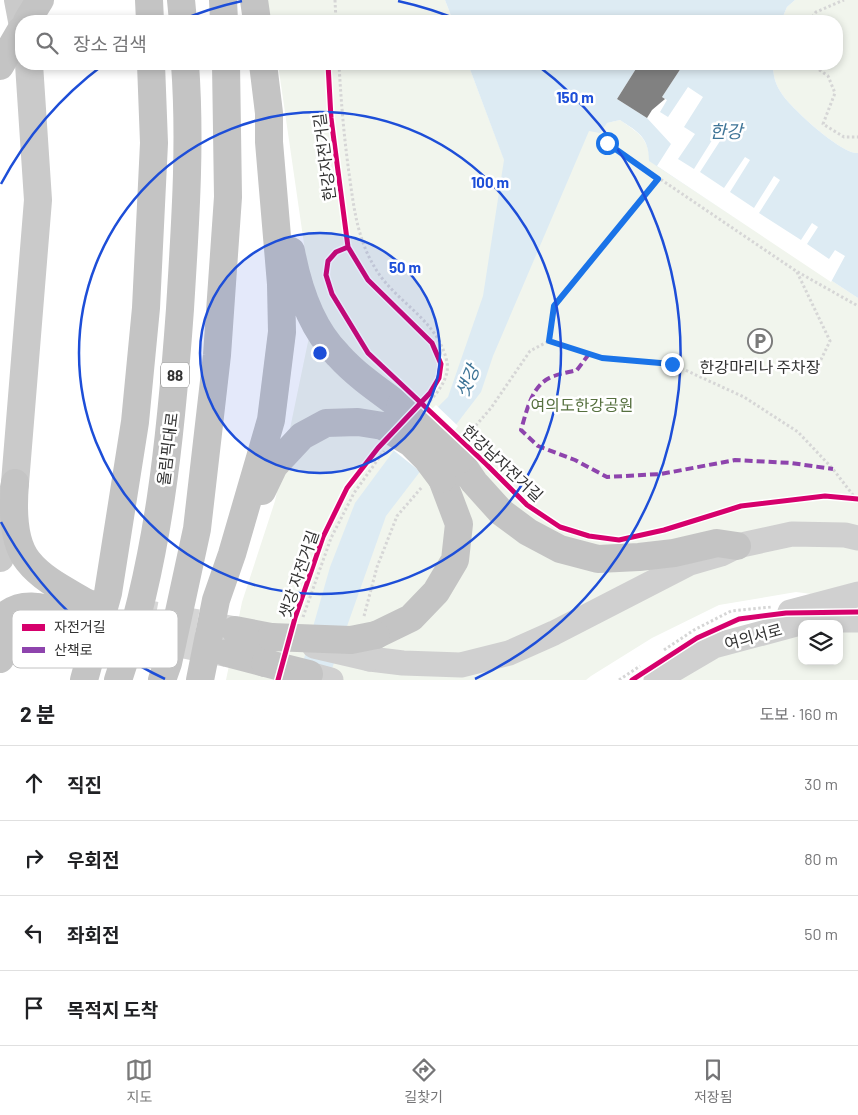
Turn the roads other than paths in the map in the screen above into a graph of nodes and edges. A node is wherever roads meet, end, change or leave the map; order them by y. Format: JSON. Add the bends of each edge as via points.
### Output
{"nodes":[{"id":1,"x":18,"y":0,"type":"edge"},
{"id":2,"x":40,"y":0,"type":"edge"},
{"id":3,"x":149,"y":0,"type":"edge"},
{"id":4,"x":182,"y":0,"type":"edge"},
{"id":5,"x":223,"y":0,"type":"edge"},
{"id":6,"x":254,"y":0,"type":"edge"},
{"id":7,"x":21,"y":15,"type":"edge"},
{"id":8,"x":31,"y":15,"type":"edge"},
{"id":9,"x":150,"y":15,"type":"edge"},
{"id":10,"x":183,"y":15,"type":"edge"},
{"id":11,"x":224,"y":15,"type":"edge"},
{"id":12,"x":256,"y":15,"type":"edge"},
{"id":13,"x":15,"y":40,"type":"edge"},
{"id":14,"x":0,"y":66,"type":"edge"},
{"id":15,"x":29,"y":70,"type":"edge"},
{"id":16,"x":151,"y":70,"type":"edge"},
{"id":17,"x":186,"y":70,"type":"edge"},
{"id":18,"x":226,"y":70,"type":"edge"},
{"id":19,"x":263,"y":70,"type":"edge"},
{"id":20,"x":270,"y":142,"type":"junction"},
{"id":21,"x":447,"y":466,"type":"junction"},
{"id":22,"x":15,"y":483,"type":"junction"},
{"id":23,"x":858,"y":538,"type":"edge"},
{"id":24,"x":737,"y":546,"type":"junction"},
{"id":25,"x":232,"y":554,"type":"junction"},
{"id":26,"x":0,"y":558,"type":"edge"},
{"id":27,"x":858,"y":594,"type":"edge"},
{"id":28,"x":12,"y":610,"type":"edge"},
{"id":29,"x":12,"y":610,"type":"edge"},
{"id":30,"x":57,"y":610,"type":"tunnel mouth"},
{"id":31,"x":83,"y":610,"type":"tunnel mouth"},
{"id":32,"x":103,"y":610,"type":"edge"},
{"id":33,"x":138,"y":610,"type":"edge"},
{"id":34,"x":178,"y":617,"type":"edge"},
{"id":35,"x":858,"y":620,"type":"edge"},
{"id":36,"x":0,"y":621,"type":"edge"},
{"id":37,"x":370,"y":638,"type":"junction"},
{"id":38,"x":12,"y":640,"type":"edge"},
{"id":39,"x":231,"y":642,"type":"tunnel mouth"},
{"id":40,"x":714,"y":646,"type":"junction"},
{"id":41,"x":268,"y":650,"type":"junction"},
{"id":42,"x":0,"y":660,"type":"edge"},
{"id":43,"x":122,"y":668,"type":"edge"},
{"id":44,"x":166,"y":668,"type":"edge"},
{"id":45,"x":319,"y":678,"type":"edge"},
{"id":46,"x":118,"y":680,"type":"edge"},
{"id":47,"x":162,"y":680,"type":"edge"},
{"id":48,"x":200,"y":680,"type":"edge"},
{"id":49,"x":656,"y":680,"type":"edge"}],
"edges":[{"from":1,"to":7,"type":"main road"},
{"from":2,"to":8,"type":"highway"},
{"from":3,"to":9,"type":"highway"},
{"from":4,"to":10,"type":"highway"},
{"from":5,"to":11,"type":"highway"},
{"from":6,"to":12,"type":"highway"},
{"from":13,"to":14,"type":"highway"},
{"from":15,"to":22,"type":"main road","via":[[38,200]]},
{"from":16,"to":32,"type":"highway","via":[[154,143],[146,308],[136,422]]},
{"from":17,"to":33,"type":"highway","name":"올림픽대로","number":"88","via":[[187,202],[175,372],[165,472]]},
{"from":18,"to":34,"type":"highway","via":[[228,196],[217,355],[197,529]]},
{"from":19,"to":20,"type":"highway"},
{"from":20,"to":21,"type":"highway","bridge":true,"via":[[294,266],[317,328],[336,354],[361,377],[412,403],[431,431]]},
{"from":20,"to":25,"type":"highway","via":[[282,332],[271,420]]},
{"from":21,"to":24,"type":"highway","via":[[474,482],[501,512],[528,532],[560,549],[598,559],[674,553],[718,543]]},
{"from":21,"to":25,"type":"highway","bridge":true,"via":[[427,459],[411,443],[383,426],[358,422],[326,423],[302,436],[274,466]]},
{"from":21,"to":37,"type":"highway","via":[[459,524],[455,560],[436,592],[411,618]]},
{"from":22,"to":26,"type":"main road"},
{"from":22,"to":31,"type":"highway","via":[[12,513],[19,544],[27,560]]},
{"from":23,"to":24,"type":"main road","via":[[792,534]]},
{"from":24,"to":37,"type":"main road","via":[[690,563],[509,653],[461,665],[403,663]]},
{"from":25,"to":48,"type":"highway","via":[[216,600]]},
{"from":27,"to":40,"type":"main road","via":[[751,623]]},
{"from":28,"to":36,"type":"highway"},
{"from":29,"to":30,"type":"highway","via":[[24,606]]},
{"from":35,"to":40,"type":"main road","name":"여의서로","via":[[804,622]]},
{"from":37,"to":41,"type":"highway","bridge":true},
{"from":38,"to":42,"type":"highway"},
{"from":39,"to":41,"type":"highway"},
{"from":40,"to":49,"type":"main road","name":"여의서로"},
{"from":41,"to":45,"type":"highway","bridge":true},
{"from":43,"to":46,"type":"highway","name":"올림픽대로","number":"88"},
{"from":44,"to":47,"type":"highway"}]}
